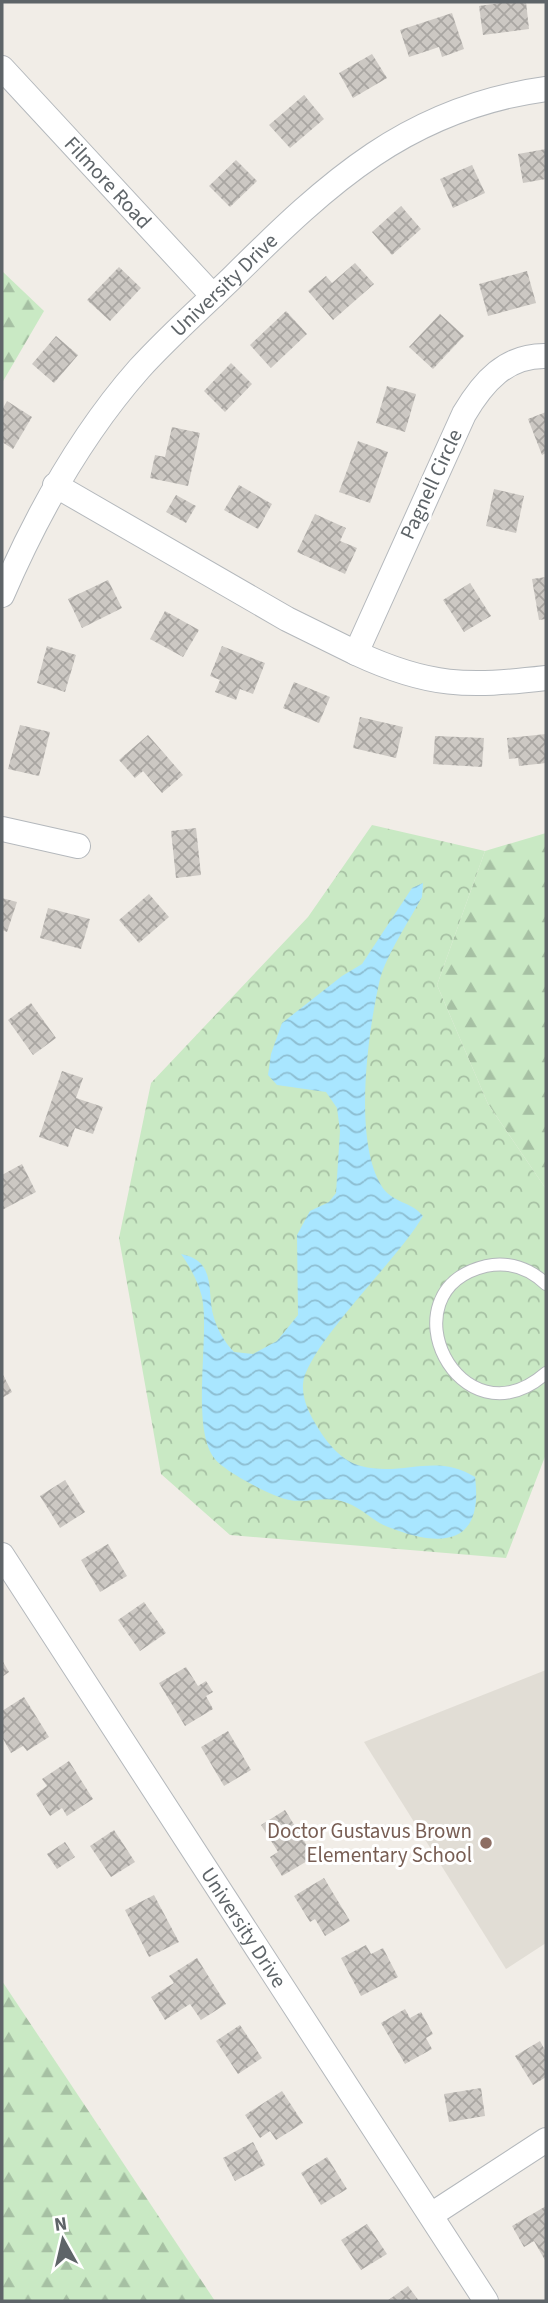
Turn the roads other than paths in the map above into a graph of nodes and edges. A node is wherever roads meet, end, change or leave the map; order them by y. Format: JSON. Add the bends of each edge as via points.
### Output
{"nodes":[{"id":1,"x":2,"y":68,"type":"edge"},
{"id":2,"x":546,"y":89,"type":"edge"},
{"id":3,"x":213,"y":296,"type":"junction"},
{"id":4,"x":546,"y":356,"type":"edge"},
{"id":5,"x":55,"y":485,"type":"junction"},
{"id":6,"x":2,"y":595,"type":"edge"},
{"id":7,"x":356,"y":653,"type":"junction"},
{"id":8,"x":546,"y":678,"type":"edge"},
{"id":9,"x":2,"y":829,"type":"edge"},
{"id":10,"x":78,"y":846,"type":"dead end"},
{"id":11,"x":546,"y":1284,"type":"edge"},
{"id":12,"x":546,"y":1373,"type":"edge"},
{"id":13,"x":2,"y":1555,"type":"edge"},
{"id":14,"x":546,"y":2140,"type":"edge"},
{"id":15,"x":431,"y":2215,"type":"junction"},
{"id":16,"x":486,"y":2301,"type":"edge"}],
"edges":[{"from":1,"to":3,"type":"street","name":"Filmore Road"},
{"from":2,"to":3,"type":"street","name":"University Drive","via":[[457,109],[376,150]]},
{"from":3,"to":5,"type":"street","name":"University Drive","via":[[139,370]]},
{"from":4,"to":7,"type":"street","name":"Pagnell Circle","via":[[516,360],[478,389]]},
{"from":5,"to":6,"type":"street","name":"University Drive"},
{"from":5,"to":7,"type":"street","via":[[287,619]]},
{"from":7,"to":8,"type":"street","via":[[386,667],[457,685]]},
{"from":9,"to":10,"type":"street"},
{"from":11,"to":12,"type":"lane","via":[[521,1268],[479,1268],[445,1294],[436,1322],[439,1350],[446,1363],[479,1389],[514,1390]]},
{"from":13,"to":15,"type":"street","name":"University Drive"},
{"from":14,"to":15,"type":"street"},
{"from":15,"to":16,"type":"street","name":"University Drive"}]}
